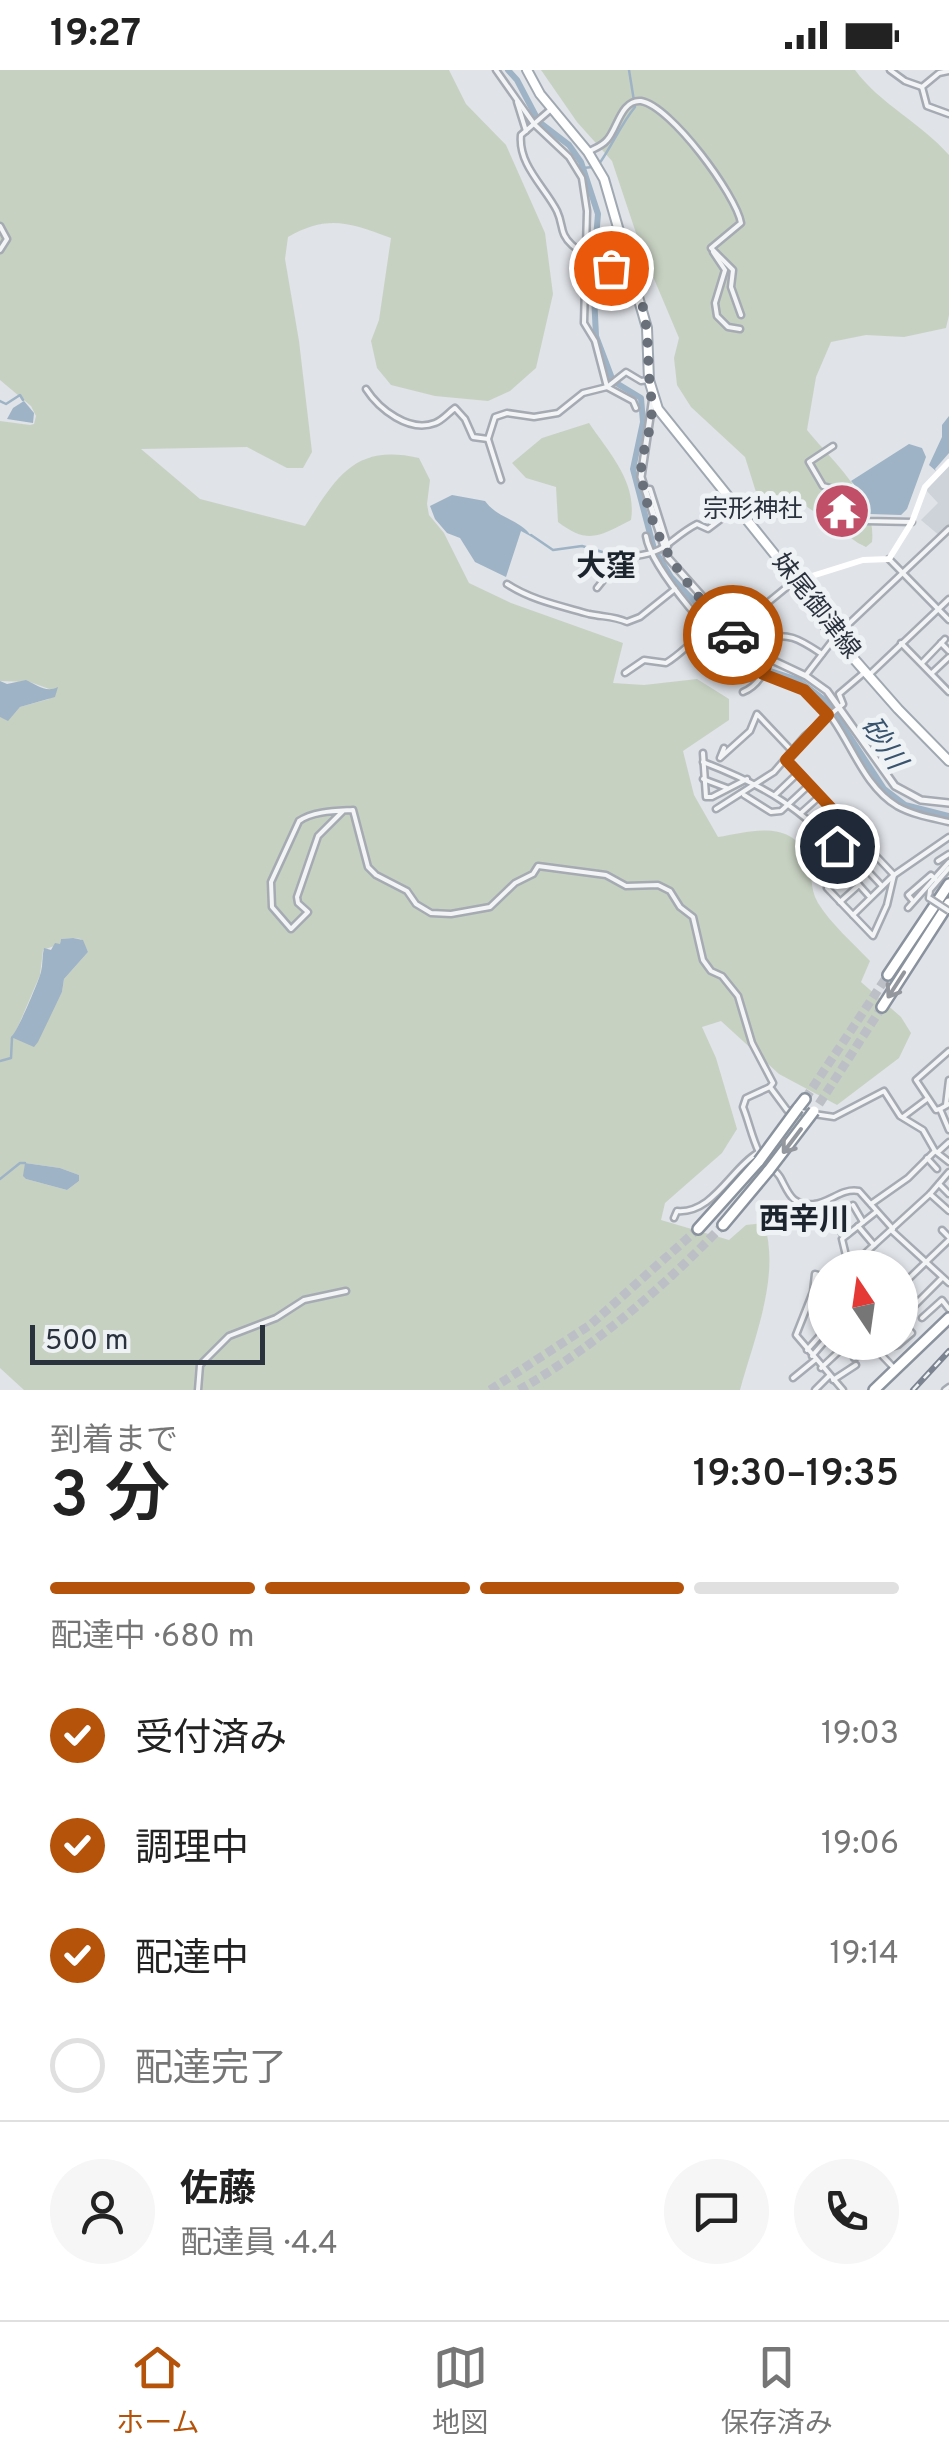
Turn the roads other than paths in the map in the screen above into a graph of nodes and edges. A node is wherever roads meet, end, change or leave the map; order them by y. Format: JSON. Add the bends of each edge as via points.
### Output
{"nodes":[{"id":1,"x":496,"y":70,"type":"edge"},
{"id":2,"x":527,"y":70,"type":"edge"},
{"id":3,"x":890,"y":70,"type":"edge"},
{"id":4,"x":949,"y":71,"type":"edge"},
{"id":5,"x":922,"y":87,"type":"junction"},
{"id":6,"x":517,"y":100,"type":"junction"},
{"id":7,"x":551,"y":110,"type":"junction"},
{"id":8,"x":949,"y":114,"type":"edge"},
{"id":9,"x":534,"y":124,"type":"junction"},
{"id":10,"x":526,"y":131,"type":"junction"},
{"id":11,"x":588,"y":152,"type":"junction"},
{"id":12,"x":0,"y":226,"type":"edge"},
{"id":13,"x":711,"y":248,"type":"junction"},
{"id":14,"x":0,"y":250,"type":"edge"},
{"id":15,"x":584,"y":254,"type":"junction"},
{"id":16,"x":632,"y":280,"type":"junction"},
{"id":17,"x":741,"y":315,"type":"dead end"},
{"id":18,"x":740,"y":329,"type":"dead end"},
{"id":19,"x":649,"y":380,"type":"junction"},
{"id":20,"x":607,"y":386,"type":"junction"},
{"id":21,"x":366,"y":389,"type":"dead end"},
{"id":22,"x":653,"y":394,"type":"junction"},
{"id":23,"x":636,"y":408,"type":"dead end"},
{"id":24,"x":488,"y":439,"type":"junction"},
{"id":25,"x":833,"y":446,"type":"dead end"},
{"id":26,"x":949,"y":462,"type":"edge"},
{"id":27,"x":501,"y":480,"type":"dead end"},
{"id":28,"x":737,"y":507,"type":"junction"},
{"id":29,"x":912,"y":522,"type":"junction"},
{"id":30,"x":949,"y":529,"type":"edge"},
{"id":31,"x":646,"y":536,"type":"dead end"},
{"id":32,"x":664,"y":549,"type":"junction"},
{"id":33,"x":651,"y":554,"type":"junction"},
{"id":34,"x":889,"y":559,"type":"junction"},
{"id":35,"x":903,"y":572,"type":"junction"},
{"id":36,"x":796,"y":581,"type":"junction"},
{"id":37,"x":507,"y":584,"type":"dead end"},
{"id":38,"x":597,"y":588,"type":"dead end"},
{"id":39,"x":675,"y":588,"type":"junction"},
{"id":40,"x":949,"y":599,"type":"edge"},
{"id":41,"x":937,"y":607,"type":"junction"},
{"id":42,"x":949,"y":620,"type":"edge"},
{"id":43,"x":711,"y":629,"type":"junction"},
{"id":44,"x":728,"y":630,"type":"junction"},
{"id":45,"x":719,"y":638,"type":"junction"},
{"id":46,"x":835,"y":638,"type":"junction"},
{"id":47,"x":901,"y":643,"type":"junction"},
{"id":48,"x":822,"y":654,"type":"junction"},
{"id":49,"x":949,"y":654,"type":"edge"},
{"id":50,"x":768,"y":662,"type":"junction"},
{"id":51,"x":922,"y":663,"type":"junction"},
{"id":52,"x":746,"y":664,"type":"junction"},
{"id":53,"x":811,"y":667,"type":"junction"},
{"id":54,"x":730,"y":672,"type":"dead end"},
{"id":55,"x":625,"y":673,"type":"dead end"},
{"id":56,"x":867,"y":673,"type":"junction"},
{"id":57,"x":763,"y":674,"type":"junction"},
{"id":58,"x":932,"y":674,"type":"junction"},
{"id":59,"x":806,"y":676,"type":"junction"},
{"id":60,"x":814,"y":680,"type":"junction"},
{"id":61,"x":743,"y":692,"type":"dead end"},
{"id":62,"x":949,"y":692,"type":"edge"},
{"id":63,"x":839,"y":707,"type":"junction"},
{"id":64,"x":829,"y":714,"type":"junction"},
{"id":65,"x":949,"y":744,"type":"edge"},
{"id":66,"x":724,"y":748,"type":"dead end"},
{"id":67,"x":792,"y":751,"type":"junction"},
{"id":68,"x":940,"y":752,"type":"junction"},
{"id":69,"x":703,"y":753,"type":"dead end"},
{"id":70,"x":786,"y":760,"type":"junction"},
{"id":71,"x":949,"y":761,"type":"edge"},
{"id":72,"x":703,"y":762,"type":"junction"},
{"id":73,"x":798,"y":773,"type":"junction"},
{"id":74,"x":703,"y":779,"type":"junction"},
{"id":75,"x":747,"y":779,"type":"junction"},
{"id":76,"x":757,"y":784,"type":"junction"},
{"id":77,"x":809,"y":784,"type":"junction"},
{"id":78,"x":729,"y":788,"type":"junction"},
{"id":79,"x":742,"y":794,"type":"junction"},
{"id":80,"x":775,"y":795,"type":"junction"},
{"id":81,"x":820,"y":796,"type":"junction"},
{"id":82,"x":949,"y":803,"type":"edge"},
{"id":83,"x":788,"y":804,"type":"junction"},
{"id":84,"x":831,"y":808,"type":"junction"},
{"id":85,"x":716,"y":809,"type":"dead end"},
{"id":86,"x":342,"y":810,"type":"junction"},
{"id":87,"x":801,"y":814,"type":"junction"},
{"id":88,"x":842,"y":819,"type":"junction"},
{"id":89,"x":949,"y":822,"type":"edge"},
{"id":90,"x":815,"y":823,"type":"junction"},
{"id":91,"x":853,"y":831,"type":"junction"},
{"id":92,"x":826,"y":834,"type":"junction"},
{"id":93,"x":949,"y":837,"type":"edge"},
{"id":94,"x":864,"y":843,"type":"junction"},
{"id":95,"x":837,"y":846,"type":"junction"},
{"id":96,"x":949,"y":854,"type":"edge"},
{"id":97,"x":850,"y":856,"type":"junction"},
{"id":98,"x":938,"y":861,"type":"dead end"},
{"id":99,"x":949,"y":865,"type":"edge"},
{"id":100,"x":842,"y":866,"type":"junction"},
{"id":101,"x":894,"y":874,"type":"junction"},
{"id":102,"x":949,"y":884,"type":"edge"},
{"id":103,"x":859,"y":885,"type":"junction"},
{"id":104,"x":882,"y":886,"type":"junction"},
{"id":105,"x":871,"y":897,"type":"junction"},
{"id":106,"x":840,"y":902,"type":"junction"},
{"id":107,"x":949,"y":907,"type":"edge"},
{"id":108,"x":908,"y":908,"type":"dead end"},
{"id":109,"x":853,"y":915,"type":"junction"},
{"id":110,"x":888,"y":975,"type":"tunnel mouth"},
{"id":111,"x":882,"y":1007,"type":"tunnel mouth"},
{"id":112,"x":949,"y":1051,"type":"edge"},
{"id":113,"x":949,"y":1080,"type":"edge"},
{"id":114,"x":770,"y":1086,"type":"junction"},
{"id":115,"x":805,"y":1099,"type":"tunnel mouth"},
{"id":116,"x":928,"y":1099,"type":"junction"},
{"id":117,"x":945,"y":1106,"type":"edge"},
{"id":118,"x":816,"y":1108,"type":"tunnel mouth"},
{"id":119,"x":903,"y":1117,"type":"junction"},
{"id":120,"x":949,"y":1130,"type":"edge"},
{"id":121,"x":949,"y":1142,"type":"edge"},
{"id":122,"x":936,"y":1152,"type":"junction"},
{"id":123,"x":759,"y":1157,"type":"junction"},
{"id":124,"x":927,"y":1158,"type":"junction"},
{"id":125,"x":949,"y":1162,"type":"edge"},
{"id":126,"x":936,"y":1169,"type":"dead end"},
{"id":127,"x":949,"y":1172,"type":"edge"},
{"id":128,"x":939,"y":1184,"type":"junction"},
{"id":129,"x":930,"y":1194,"type":"junction"},
{"id":130,"x":949,"y":1194,"type":"edge"},
{"id":131,"x":822,"y":1202,"type":"junction"},
{"id":132,"x":871,"y":1204,"type":"junction"},
{"id":133,"x":852,"y":1205,"type":"dead end"},
{"id":134,"x":949,"y":1211,"type":"edge"},
{"id":135,"x":876,"y":1212,"type":"junction"},
{"id":136,"x":906,"y":1216,"type":"junction"},
{"id":137,"x":674,"y":1218,"type":"dead end"},
{"id":138,"x":863,"y":1222,"type":"junction"},
{"id":139,"x":723,"y":1225,"type":"tunnel mouth"},
{"id":140,"x":914,"y":1225,"type":"dead end"},
{"id":141,"x":858,"y":1226,"type":"junction"},
{"id":142,"x":698,"y":1230,"type":"tunnel mouth"},
{"id":143,"x":892,"y":1230,"type":"junction"},
{"id":144,"x":942,"y":1230,"type":"dead end"},
{"id":145,"x":844,"y":1236,"type":"junction"},
{"id":146,"x":949,"y":1239,"type":"edge"},
{"id":147,"x":874,"y":1245,"type":"junction"},
{"id":148,"x":940,"y":1249,"type":"junction"},
{"id":149,"x":843,"y":1250,"type":"edge"},
{"id":150,"x":868,"y":1250,"type":"edge"},
{"id":151,"x":948,"y":1258,"type":"edge"},
{"id":152,"x":926,"y":1262,"type":"junction"},
{"id":153,"x":918,"y":1270,"type":"edge"},
{"id":154,"x":942,"y":1278,"type":"junction"},
{"id":155,"x":949,"y":1283,"type":"edge"},
{"id":156,"x":346,"y":1291,"type":"dead end"},
{"id":157,"x":918,"y":1302,"type":"edge"},
{"id":158,"x":808,"y":1305,"type":"edge"},
{"id":159,"x":949,"y":1308,"type":"edge"},
{"id":160,"x":922,"y":1318,"type":"dead end"},
{"id":161,"x":949,"y":1318,"type":"edge"},
{"id":162,"x":921,"y":1326,"type":"dead end"},
{"id":163,"x":918,"y":1327,"type":"edge"},
{"id":164,"x":807,"y":1350,"type":"edge"},
{"id":165,"x":811,"y":1360,"type":"edge"},
{"id":166,"x":815,"y":1360,"type":"edge"},
{"id":167,"x":830,"y":1360,"type":"edge"},
{"id":168,"x":857,"y":1360,"type":"edge"},
{"id":169,"x":887,"y":1360,"type":"edge"},
{"id":170,"x":822,"y":1368,"type":"junction"},
{"id":171,"x":896,"y":1369,"type":"junction"},
{"id":172,"x":793,"y":1378,"type":"dead end"},
{"id":173,"x":831,"y":1378,"type":"junction"},
{"id":174,"x":198,"y":1390,"type":"edge"},
{"id":175,"x":814,"y":1390,"type":"edge"},
{"id":176,"x":843,"y":1390,"type":"edge"},
{"id":177,"x":874,"y":1390,"type":"edge"}],
"edges":[{"from":1,"to":6,"type":"street"},
{"from":2,"to":7,"type":"main road","name":"妹尾御津線"},
{"from":3,"to":5,"type":"street"},
{"from":4,"to":5,"type":"street"},
{"from":5,"to":8,"type":"street","via":[[927,106]]},
{"from":6,"to":9,"type":"street"},
{"from":6,"to":10,"type":"street"},
{"from":7,"to":9,"type":"street"},
{"from":7,"to":11,"type":"main road","name":"妹尾御津線"},
{"from":9,"to":10,"type":"street"},
{"from":9,"to":15,"type":"street","via":[[582,178]]},
{"from":10,"to":15,"type":"street","via":[[520,138],[524,159],[557,212],[560,232]]},
{"from":11,"to":13,"type":"street","via":[[605,143],[620,114],[635,103],[673,121],[730,194],[741,224]]},
{"from":11,"to":16,"type":"main road","name":"妹尾御津線","via":[[608,188]]},
{"from":12,"to":14,"type":"street","via":[[7,238]]},
{"from":13,"to":17,"type":"street","via":[[733,270]]},
{"from":13,"to":18,"type":"street","via":[[725,270],[717,316]]},
{"from":15,"to":16,"type":"street"},
{"from":15,"to":20,"type":"street","via":[[584,323]]},
{"from":16,"to":19,"type":"main road","name":"妹尾御津線","via":[[647,328]]},
{"from":19,"to":20,"type":"street","via":[[628,372]]},
{"from":19,"to":22,"type":"main road","name":"妹尾御津線"},
{"from":20,"to":23,"type":"street"},
{"from":20,"to":24,"type":"street","via":[[583,393],[558,412],[498,415]]},
{"from":21,"to":24,"type":"street","via":[[409,423],[436,422],[455,408],[473,438]]},
{"from":22,"to":28,"type":"main road","name":"妹尾御津線"},
{"from":22,"to":32,"type":"street","via":[[641,468]]},
{"from":24,"to":27,"type":"street"},
{"from":25,"to":29,"type":"street","via":[[808,462],[823,486],[850,492],[866,521]]},
{"from":26,"to":29,"type":"main road","via":[[925,487]]},
{"from":28,"to":32,"type":"street","via":[[708,529],[692,526]]},
{"from":28,"to":36,"type":"main road","name":"妹尾御津線"},
{"from":29,"to":34,"type":"main road"},
{"from":30,"to":35,"type":"street"},
{"from":31,"to":33,"type":"street"},
{"from":32,"to":33,"type":"street"},
{"from":32,"to":44,"type":"street"},
{"from":33,"to":38,"type":"street","via":[[636,556]]},
{"from":33,"to":39,"type":"street"},
{"from":34,"to":35,"type":"street"},
{"from":34,"to":36,"type":"main road","via":[[863,560]]},
{"from":35,"to":41,"type":"street"},
{"from":35,"to":46,"type":"street"},
{"from":36,"to":44,"type":"street"},
{"from":36,"to":46,"type":"main road","name":"妹尾御津線"},
{"from":37,"to":39,"type":"street","via":[[537,600],[627,622]]},
{"from":39,"to":43,"type":"street"},
{"from":40,"to":41,"type":"street"},
{"from":41,"to":42,"type":"street"},
{"from":41,"to":47,"type":"street"},
{"from":43,"to":45,"type":"street"},
{"from":43,"to":55,"type":"street","via":[[666,663],[647,659]]},
{"from":44,"to":45,"type":"street"},
{"from":44,"to":50,"type":"street"},
{"from":45,"to":52,"type":"street"},
{"from":46,"to":48,"type":"street"},
{"from":46,"to":56,"type":"main road","name":"妹尾御津線"},
{"from":47,"to":51,"type":"street"},
{"from":47,"to":56,"type":"street"},
{"from":48,"to":50,"type":"street","via":[[794,636],[773,636],[762,649]]},
{"from":48,"to":53,"type":"street"},
{"from":49,"to":51,"type":"street","via":[[943,641]]},
{"from":49,"to":58,"type":"street"},
{"from":50,"to":57,"type":"street"},
{"from":50,"to":59,"type":"street"},
{"from":51,"to":58,"type":"street"},
{"from":52,"to":54,"type":"street"},
{"from":52,"to":57,"type":"street"},
{"from":53,"to":59,"type":"street"},
{"from":53,"to":60,"type":"street"},
{"from":56,"to":63,"type":"street","via":[[838,694]]},
{"from":56,"to":68,"type":"main road","name":"妹尾御津線"},
{"from":57,"to":61,"type":"street"},
{"from":57,"to":64,"type":"street","via":[[804,690]]},
{"from":58,"to":62,"type":"street"},
{"from":59,"to":60,"type":"street"},
{"from":60,"to":63,"type":"street"},
{"from":63,"to":64,"type":"street"},
{"from":63,"to":82,"type":"street","via":[[895,786],[921,800]]},
{"from":64,"to":67,"type":"street"},
{"from":64,"to":89,"type":"street","via":[[890,801]]},
{"from":65,"to":68,"type":"street"},
{"from":66,"to":67,"type":"street","via":[[720,758],[750,731],[757,714]]},
{"from":67,"to":70,"type":"street"},
{"from":68,"to":71,"type":"main road","name":"妹尾御津線"},
{"from":69,"to":72,"type":"street"},
{"from":70,"to":73,"type":"street"},
{"from":70,"to":76,"type":"street"},
{"from":72,"to":74,"type":"street"},
{"from":72,"to":75,"type":"street"},
{"from":73,"to":77,"type":"street"},
{"from":73,"to":80,"type":"street"},
{"from":74,"to":78,"type":"street"},
{"from":74,"to":78,"type":"street","via":[[707,798]]},
{"from":75,"to":76,"type":"street"},
{"from":75,"to":78,"type":"street"},
{"from":76,"to":79,"type":"street"},
{"from":76,"to":80,"type":"street"},
{"from":77,"to":81,"type":"street"},
{"from":77,"to":83,"type":"street"},
{"from":79,"to":83,"type":"street","via":[[771,812]]},
{"from":79,"to":85,"type":"street"},
{"from":80,"to":83,"type":"street"},
{"from":81,"to":84,"type":"street"},
{"from":81,"to":87,"type":"street"},
{"from":83,"to":87,"type":"street"},
{"from":84,"to":88,"type":"street"},
{"from":84,"to":90,"type":"street"},
{"from":86,"to":86,"type":"street","via":[[298,821],[271,882],[272,907],[290,929],[308,912],[297,896],[318,836]]},
{"from":86,"to":114,"type":"street","via":[[353,810],[372,872],[431,914],[490,907],[538,866],[670,892],[693,917],[706,966],[738,996]]},
{"from":87,"to":90,"type":"street"},
{"from":88,"to":91,"type":"street"},
{"from":88,"to":92,"type":"street"},
{"from":90,"to":92,"type":"street"},
{"from":91,"to":94,"type":"street"},
{"from":91,"to":95,"type":"street"},
{"from":92,"to":95,"type":"street"},
{"from":93,"to":101,"type":"street"},
{"from":94,"to":97,"type":"street"},
{"from":94,"to":101,"type":"street"},
{"from":95,"to":97,"type":"street"},
{"from":96,"to":98,"type":"street"},
{"from":97,"to":100,"type":"street"},
{"from":97,"to":104,"type":"street"},
{"from":99,"to":107,"type":"street","bridge":true,"via":[[929,898]]},
{"from":99,"to":108,"type":"street","via":[[908,895],[914,901]]},
{"from":100,"to":103,"type":"street"},
{"from":100,"to":106,"type":"street","via":[[827,888]]},
{"from":101,"to":104,"type":"street"},
{"from":101,"to":109,"type":"street","via":[[872,936]]},
{"from":102,"to":110,"type":"highway"},
{"from":103,"to":105,"type":"street"},
{"from":103,"to":106,"type":"street"},
{"from":104,"to":105,"type":"street"},
{"from":105,"to":109,"type":"street"},
{"from":106,"to":109,"type":"street"},
{"from":107,"to":111,"type":"highway","one_way":true},
{"from":112,"to":116,"type":"street","via":[[916,1080]]},
{"from":113,"to":117,"type":"street"},
{"from":114,"to":119,"type":"street","via":[[787,1110],[834,1117],[884,1091]]},
{"from":114,"to":123,"type":"street","via":[[742,1101]]},
{"from":115,"to":123,"type":"highway","bridge":true},
{"from":116,"to":117,"type":"street","via":[[936,1110]]},
{"from":116,"to":119,"type":"street"},
{"from":117,"to":120,"type":"street"},
{"from":118,"to":139,"type":"highway","one_way":true,"bridge":true},
{"from":119,"to":122,"type":"street","via":[[923,1130]]},
{"from":121,"to":122,"type":"street"},
{"from":122,"to":124,"type":"street"},
{"from":122,"to":125,"type":"street"},
{"from":123,"to":131,"type":"street","via":[[791,1199]]},
{"from":123,"to":137,"type":"street","via":[[748,1158],[709,1201]]},
{"from":123,"to":142,"type":"highway"},
{"from":124,"to":126,"type":"street"},
{"from":124,"to":132,"type":"street"},
{"from":127,"to":128,"type":"street"},
{"from":128,"to":129,"type":"street"},
{"from":128,"to":130,"type":"street"},
{"from":129,"to":134,"type":"street"},
{"from":129,"to":136,"type":"street"},
{"from":131,"to":132,"type":"street","via":[[852,1190]]},
{"from":131,"to":145,"type":"street"},
{"from":132,"to":135,"type":"street"},
{"from":133,"to":138,"type":"street"},
{"from":135,"to":138,"type":"street"},
{"from":135,"to":143,"type":"street"},
{"from":136,"to":140,"type":"street"},
{"from":136,"to":143,"type":"street"},
{"from":138,"to":141,"type":"street"},
{"from":141,"to":145,"type":"street"},
{"from":141,"to":147,"type":"street"},
{"from":143,"to":147,"type":"street"},
{"from":143,"to":152,"type":"street"},
{"from":144,"to":146,"type":"street"},
{"from":145,"to":149,"type":"street"},
{"from":146,"to":148,"type":"street"},
{"from":147,"to":150,"type":"street"},
{"from":148,"to":151,"type":"street"},
{"from":148,"to":152,"type":"street"},
{"from":152,"to":153,"type":"street"},
{"from":152,"to":154,"type":"street"},
{"from":154,"to":155,"type":"street"},
{"from":154,"to":157,"type":"street"},
{"from":156,"to":174,"type":"street","via":[[304,1300],[229,1336],[200,1365]]},
{"from":158,"to":164,"type":"street","via":[[796,1335]]},
{"from":159,"to":160,"type":"street","via":[[942,1300]]},
{"from":161,"to":171,"type":"highway"},
{"from":162,"to":163,"type":"street"},
{"from":165,"to":172,"type":"street"},
{"from":166,"to":170,"type":"street"},
{"from":167,"to":170,"type":"street"},
{"from":168,"to":173,"type":"street"},
{"from":169,"to":171,"type":"street"},
{"from":170,"to":173,"type":"street"},
{"from":171,"to":177,"type":"highway"},
{"from":173,"to":175,"type":"street"},
{"from":173,"to":176,"type":"street"}]}
